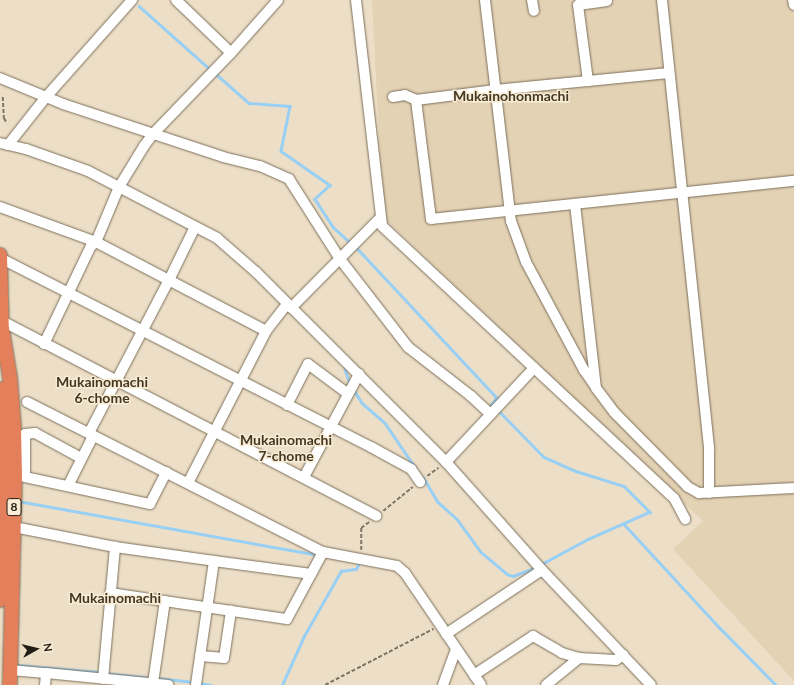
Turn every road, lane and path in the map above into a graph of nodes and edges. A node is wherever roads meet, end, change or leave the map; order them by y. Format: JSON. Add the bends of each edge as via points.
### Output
{"nodes":[{"id":1,"x":132,"y":0,"type":"edge"},
{"id":2,"x":176,"y":0,"type":"edge"},
{"id":3,"x":278,"y":0,"type":"edge"},
{"id":4,"x":356,"y":0,"type":"edge"},
{"id":5,"x":485,"y":0,"type":"edge"},
{"id":6,"x":532,"y":0,"type":"edge"},
{"id":7,"x":662,"y":0,"type":"edge"},
{"id":8,"x":793,"y":0,"type":"edge"},
{"id":9,"x":607,"y":1,"type":"dead end"},
{"id":10,"x":583,"y":2,"type":"edge"},
{"id":11,"x":794,"y":6,"type":"edge"},
{"id":12,"x":534,"y":11,"type":"dead end"},
{"id":13,"x":232,"y":53,"type":"junction"},
{"id":14,"x":669,"y":73,"type":"junction"},
{"id":15,"x":0,"y":78,"type":"edge"},
{"id":16,"x":588,"y":80,"type":"junction"},
{"id":17,"x":495,"y":90,"type":"junction"},
{"id":18,"x":3,"y":97,"type":"dead end"},
{"id":19,"x":46,"y":97,"type":"junction"},
{"id":20,"x":393,"y":97,"type":"dead end"},
{"id":21,"x":416,"y":100,"type":"junction"},
{"id":22,"x":7,"y":123,"type":"dead end"},
{"id":23,"x":153,"y":134,"type":"junction"},
{"id":24,"x":4,"y":144,"type":"edge"},
{"id":25,"x":794,"y":181,"type":"edge"},
{"id":26,"x":120,"y":187,"type":"junction"},
{"id":27,"x":682,"y":194,"type":"junction"},
{"id":28,"x":574,"y":204,"type":"junction"},
{"id":29,"x":0,"y":207,"type":"edge"},
{"id":30,"x":510,"y":212,"type":"junction"},
{"id":31,"x":381,"y":217,"type":"junction"},
{"id":32,"x":195,"y":227,"type":"junction"},
{"id":33,"x":96,"y":242,"type":"junction"},
{"id":34,"x":0,"y":255,"type":"edge"},
{"id":35,"x":0,"y":258,"type":"edge"},
{"id":36,"x":340,"y":259,"type":"junction"},
{"id":37,"x":169,"y":280,"type":"junction"},
{"id":38,"x":68,"y":293,"type":"junction"},
{"id":39,"x":289,"y":306,"type":"junction"},
{"id":40,"x":2,"y":325,"type":"junction"},
{"id":41,"x":142,"y":331,"type":"junction"},
{"id":42,"x":266,"y":331,"type":"junction"},
{"id":43,"x":44,"y":344,"type":"junction"},
{"id":44,"x":534,"y":368,"type":"junction"},
{"id":45,"x":359,"y":374,"type":"junction"},
{"id":46,"x":116,"y":382,"type":"junction"},
{"id":47,"x":240,"y":382,"type":"junction"},
{"id":48,"x":596,"y":388,"type":"junction"},
{"id":49,"x":347,"y":393,"type":"junction"},
{"id":50,"x":27,"y":402,"type":"dead end"},
{"id":51,"x":287,"y":405,"type":"junction"},
{"id":52,"x":490,"y":414,"type":"junction"},
{"id":53,"x":329,"y":427,"type":"junction"},
{"id":54,"x":214,"y":431,"type":"junction"},
{"id":55,"x":91,"y":434,"type":"junction"},
{"id":56,"x":81,"y":458,"type":"junction"},
{"id":57,"x":446,"y":462,"type":"junction"},
{"id":58,"x":166,"y":472,"type":"junction"},
{"id":59,"x":304,"y":477,"type":"junction"},
{"id":60,"x":420,"y":482,"type":"junction"},
{"id":61,"x":188,"y":483,"type":"junction"},
{"id":62,"x":68,"y":486,"type":"junction"},
{"id":63,"x":794,"y":488,"type":"edge"},
{"id":64,"x":709,"y":493,"type":"junction"},
{"id":65,"x":376,"y":516,"type":"junction"},
{"id":66,"x":685,"y":519,"type":"dead end"},
{"id":67,"x":14,"y":527,"type":"junction"},
{"id":68,"x":115,"y":547,"type":"junction"},
{"id":69,"x":323,"y":552,"type":"junction"},
{"id":70,"x":361,"y":558,"type":"junction"},
{"id":71,"x":214,"y":561,"type":"junction"},
{"id":72,"x":542,"y":570,"type":"junction"},
{"id":73,"x":311,"y":574,"type":"junction"},
{"id":74,"x":110,"y":593,"type":"junction"},
{"id":75,"x":0,"y":600,"type":"edge"},
{"id":76,"x":165,"y":601,"type":"junction"},
{"id":77,"x":208,"y":607,"type":"junction"},
{"id":78,"x":231,"y":611,"type":"junction"},
{"id":79,"x":443,"y":630,"type":"junction"},
{"id":80,"x":456,"y":649,"type":"junction"},
{"id":81,"x":623,"y":655,"type":"junction"},
{"id":82,"x":200,"y":656,"type":"junction"},
{"id":83,"x":580,"y":658,"type":"junction"},
{"id":84,"x":10,"y":670,"type":"junction"},
{"id":85,"x":46,"y":673,"type":"junction"},
{"id":86,"x":474,"y":675,"type":"junction"},
{"id":87,"x":153,"y":680,"type":"junction"},
{"id":88,"x":98,"y":681,"type":"edge"},
{"id":89,"x":196,"y":682,"type":"edge"},
{"id":90,"x":10,"y":685,"type":"edge"},
{"id":91,"x":45,"y":685,"type":"edge"},
{"id":92,"x":168,"y":685,"type":"edge"},
{"id":93,"x":325,"y":685,"type":"edge"},
{"id":94,"x":442,"y":685,"type":"edge"},
{"id":95,"x":481,"y":685,"type":"edge"},
{"id":96,"x":547,"y":685,"type":"edge"},
{"id":97,"x":652,"y":685,"type":"edge"}],
"edges":[{"from":1,"to":19,"type":"street"},
{"from":2,"to":13,"type":"street"},
{"from":3,"to":13,"type":"street"},
{"from":4,"to":31,"type":"street"},
{"from":5,"to":17,"type":"street"},
{"from":6,"to":12,"type":"street"},
{"from":7,"to":14,"type":"street"},
{"from":8,"to":11,"type":"street"},
{"from":9,"to":10,"type":"street"},
{"from":10,"to":16,"type":"street","via":[[578,4]]},
{"from":13,"to":23,"type":"street"},
{"from":14,"to":16,"type":"street"},
{"from":14,"to":27,"type":"street"},
{"from":15,"to":19,"type":"street"},
{"from":16,"to":17,"type":"street"},
{"from":17,"to":21,"type":"street"},
{"from":17,"to":30,"type":"street"},
{"from":18,"to":22,"type":"path","via":[[4,118]]},
{"from":19,"to":23,"type":"street"},
{"from":19,"to":24,"type":"street"},
{"from":20,"to":21,"type":"street","via":[[405,95]]},
{"from":21,"to":30,"type":"street","via":[[431,219]]},
{"from":23,"to":26,"type":"street"},
{"from":23,"to":36,"type":"street","via":[[260,166],[289,179]]},
{"from":24,"to":26,"type":"street","via":[[57,159]]},
{"from":25,"to":27,"type":"street"},
{"from":26,"to":32,"type":"street"},
{"from":26,"to":33,"type":"street"},
{"from":27,"to":28,"type":"street"},
{"from":27,"to":64,"type":"street","via":[[709,450]]},
{"from":28,"to":30,"type":"street"},
{"from":28,"to":48,"type":"street"},
{"from":29,"to":33,"type":"street"},
{"from":30,"to":48,"type":"street","via":[[526,262]]},
{"from":31,"to":36,"type":"street"},
{"from":31,"to":44,"type":"street","via":[[382,226]]},
{"from":32,"to":37,"type":"street"},
{"from":32,"to":39,"type":"street","via":[[217,238],[256,272]]},
{"from":33,"to":37,"type":"street"},
{"from":33,"to":38,"type":"street","via":[[91,246]]},
{"from":34,"to":35,"type":"highway","number":"8"},
{"from":35,"to":38,"type":"street"},
{"from":35,"to":40,"type":"highway","number":"8"},
{"from":36,"to":39,"type":"street"},
{"from":36,"to":52,"type":"street","via":[[408,347]]},
{"from":37,"to":41,"type":"street"},
{"from":37,"to":42,"type":"street"},
{"from":38,"to":41,"type":"street"},
{"from":38,"to":43,"type":"street"},
{"from":39,"to":42,"type":"street"},
{"from":39,"to":45,"type":"street"},
{"from":40,"to":43,"type":"street"},
{"from":40,"to":67,"type":"highway","number":"8","via":[[14,421]]},
{"from":40,"to":75,"type":"highway","number":"8","via":[[4,482]]},
{"from":41,"to":46,"type":"street"},
{"from":41,"to":47,"type":"street"},
{"from":42,"to":47,"type":"street"},
{"from":43,"to":46,"type":"street"},
{"from":44,"to":52,"type":"street"},
{"from":44,"to":66,"type":"street","via":[[674,498]]},
{"from":45,"to":49,"type":"street"},
{"from":45,"to":57,"type":"street"},
{"from":46,"to":54,"type":"street"},
{"from":46,"to":55,"type":"street"},
{"from":47,"to":51,"type":"street"},
{"from":47,"to":54,"type":"street"},
{"from":48,"to":64,"type":"street","via":[[614,412],[688,486],[700,493]]},
{"from":49,"to":51,"type":"street","via":[[308,364]]},
{"from":49,"to":53,"type":"street"},
{"from":50,"to":55,"type":"street"},
{"from":51,"to":53,"type":"street"},
{"from":52,"to":57,"type":"street"},
{"from":53,"to":59,"type":"street"},
{"from":53,"to":60,"type":"street","via":[[410,469]]},
{"from":54,"to":59,"type":"street"},
{"from":54,"to":61,"type":"street"},
{"from":55,"to":56,"type":"street"},
{"from":55,"to":58,"type":"street"},
{"from":56,"to":62,"type":"street"},
{"from":56,"to":62,"type":"street","via":[[35,433],[25,434],[25,477]]},
{"from":57,"to":60,"type":"path"},
{"from":57,"to":72,"type":"street"},
{"from":58,"to":61,"type":"street"},
{"from":58,"to":62,"type":"street","via":[[150,504]]},
{"from":59,"to":65,"type":"street"},
{"from":60,"to":65,"type":"path"},
{"from":61,"to":69,"type":"street"},
{"from":63,"to":64,"type":"street"},
{"from":65,"to":70,"type":"path","via":[[361,528]]},
{"from":67,"to":68,"type":"street"},
{"from":67,"to":84,"type":"highway","number":"8"},
{"from":68,"to":71,"type":"street"},
{"from":68,"to":74,"type":"street"},
{"from":69,"to":70,"type":"street"},
{"from":69,"to":73,"type":"street"},
{"from":70,"to":79,"type":"street","via":[[397,566],[405,573]]},
{"from":71,"to":73,"type":"street"},
{"from":71,"to":77,"type":"street"},
{"from":72,"to":79,"type":"street"},
{"from":72,"to":81,"type":"street"},
{"from":73,"to":78,"type":"street","via":[[287,619]]},
{"from":74,"to":76,"type":"street"},
{"from":74,"to":88,"type":"street"},
{"from":76,"to":77,"type":"street"},
{"from":76,"to":87,"type":"street"},
{"from":77,"to":78,"type":"street"},
{"from":77,"to":82,"type":"street"},
{"from":78,"to":82,"type":"street","via":[[224,658]]},
{"from":79,"to":80,"type":"street"},
{"from":79,"to":93,"type":"path","via":[[421,634]]},
{"from":80,"to":86,"type":"street"},
{"from":80,"to":94,"type":"street"},
{"from":81,"to":83,"type":"street","via":[[616,660]]},
{"from":81,"to":97,"type":"street"},
{"from":82,"to":89,"type":"street"},
{"from":83,"to":86,"type":"street","via":[[562,653],[533,636]]},
{"from":83,"to":96,"type":"street"},
{"from":84,"to":85,"type":"street"},
{"from":84,"to":90,"type":"highway","number":"8"},
{"from":85,"to":88,"type":"street"},
{"from":85,"to":91,"type":"street"},
{"from":86,"to":95,"type":"street"},
{"from":87,"to":88,"type":"street"},
{"from":87,"to":92,"type":"street"}]}
